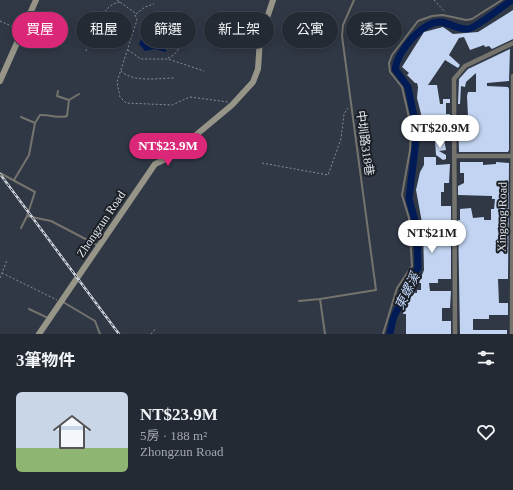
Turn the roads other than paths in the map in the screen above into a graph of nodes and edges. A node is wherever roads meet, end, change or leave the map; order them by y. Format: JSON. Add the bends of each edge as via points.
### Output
{"nodes":[{"id":1,"x":36,"y":0,"type":"edge"},
{"id":2,"x":273,"y":0,"type":"edge"},
{"id":3,"x":354,"y":0,"type":"edge"},
{"id":4,"x":502,"y":0,"type":"edge"},
{"id":5,"x":513,"y":43,"type":"edge"},
{"id":6,"x":513,"y":76,"type":"edge"},
{"id":7,"x":0,"y":81,"type":"edge"},
{"id":8,"x":58,"y":91,"type":"dead end"},
{"id":9,"x":79,"y":94,"type":"dead end"},
{"id":10,"x":69,"y":100,"type":"junction"},
{"id":11,"x":21,"y":117,"type":"dead end"},
{"id":12,"x":35,"y":123,"type":"junction"},
{"id":13,"x":454,"y":156,"type":"junction"},
{"id":14,"x":513,"y":156,"type":"edge"},
{"id":15,"x":0,"y":173,"type":"edge"},
{"id":16,"x":14,"y":180,"type":"junction"},
{"id":17,"x":27,"y":216,"type":"junction"},
{"id":18,"x":21,"y":228,"type":"dead end"},
{"id":19,"x":100,"y":246,"type":"junction"},
{"id":20,"x":320,"y":299,"type":"junction"},
{"id":21,"x":299,"y":301,"type":"dead end"},
{"id":22,"x":62,"y":302,"type":"junction"},
{"id":23,"x":29,"y":309,"type":"dead end"},
{"id":24,"x":50,"y":319,"type":"junction"},
{"id":25,"x":39,"y":334,"type":"edge"},
{"id":26,"x":100,"y":334,"type":"edge"},
{"id":27,"x":325,"y":334,"type":"edge"},
{"id":28,"x":383,"y":334,"type":"edge"},
{"id":29,"x":454,"y":334,"type":"edge"},
{"id":30,"x":512,"y":334,"type":"edge"}],
"edges":[{"from":1,"to":7,"type":"street"},
{"from":2,"to":19,"type":"street","name":"Zhongzun Road","via":[[260,39],[256,78],[232,105],[174,155],[155,164]]},
{"from":3,"to":20,"type":"lane","name":"中圳路318巷","via":[[343,25],[342,36],[376,290]]},
{"from":4,"to":28,"type":"lane","via":[[472,19],[432,16],[418,22],[392,55],[389,63],[390,72],[402,87],[411,126],[410,150],[402,195],[409,218],[412,266],[397,288]]},
{"from":5,"to":13,"type":"street","via":[[465,66],[454,79]]},
{"from":6,"to":14,"type":"street","name":"Xingong Road"},
{"from":8,"to":10,"type":"lane","via":[[57,96]]},
{"from":9,"to":10,"type":"lane"},
{"from":10,"to":12,"type":"lane","via":[[67,116],[61,118],[48,114],[40,115]]},
{"from":11,"to":12,"type":"lane"},
{"from":12,"to":16,"type":"lane","via":[[29,155]]},
{"from":13,"to":14,"type":"street"},
{"from":13,"to":29,"type":"street"},
{"from":14,"to":30,"type":"street","name":"Xingong Road"},
{"from":15,"to":16,"type":"lane"},
{"from":16,"to":17,"type":"lane","via":[[35,192]]},
{"from":17,"to":18,"type":"lane"},
{"from":17,"to":19,"type":"lane","via":[[51,221]]},
{"from":19,"to":22,"type":"street","name":"Zhongzun Road"},
{"from":20,"to":21,"type":"lane"},
{"from":20,"to":27,"type":"lane"},
{"from":22,"to":24,"type":"street","name":"Zhongzun Road"},
{"from":22,"to":26,"type":"lane","via":[[95,321]]},
{"from":23,"to":24,"type":"lane"},
{"from":24,"to":25,"type":"street","name":"Zhongzun Road"}]}
